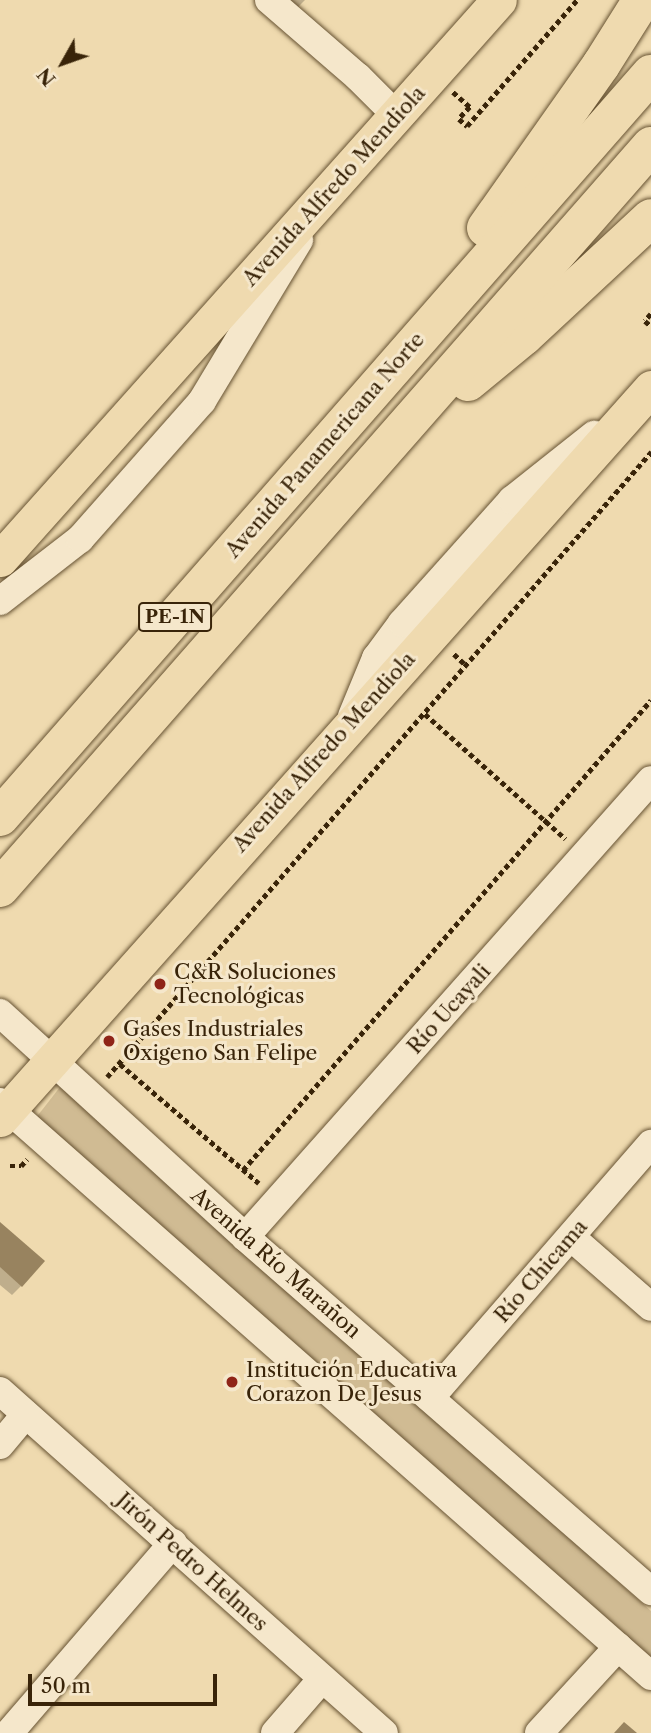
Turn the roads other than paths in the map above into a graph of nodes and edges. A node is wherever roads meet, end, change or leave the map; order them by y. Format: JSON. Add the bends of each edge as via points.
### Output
{"nodes":[{"id":1,"x":269,"y":0,"type":"edge"},
{"id":2,"x":499,"y":0,"type":"edge"},
{"id":3,"x":642,"y":0,"type":"edge"},
{"id":4,"x":651,"y":74,"type":"edge"},
{"id":5,"x":397,"y":116,"type":"junction"},
{"id":6,"x":651,"y":146,"type":"edge"},
{"id":7,"x":327,"y":194,"type":"junction"},
{"id":8,"x":651,"y":218,"type":"edge"},
{"id":9,"x":647,"y":393,"type":"edge"},
{"id":10,"x":350,"y":417,"type":"junction"},
{"id":11,"x":401,"y":431,"type":"junction"},
{"id":12,"x":0,"y":559,"type":"edge"},
{"id":13,"x":0,"y":601,"type":"edge"},
{"id":14,"x":651,"y":780,"type":"edge"},
{"id":15,"x":0,"y":817,"type":"edge"},
{"id":16,"x":0,"y":888,"type":"edge"},
{"id":17,"x":0,"y":1013,"type":"edge"},
{"id":18,"x":51,"y":1061,"type":"junction"},
{"id":19,"x":3,"y":1110,"type":"edge"},
{"id":20,"x":651,"y":1144,"type":"edge"},
{"id":21,"x":246,"y":1237,"type":"junction"},
{"id":22,"x":571,"y":1237,"type":"junction"},
{"id":23,"x":651,"y":1307,"type":"edge"},
{"id":24,"x":0,"y":1391,"type":"edge"},
{"id":25,"x":430,"y":1398,"type":"junction"},
{"id":26,"x":26,"y":1414,"type":"junction"},
{"id":27,"x":0,"y":1445,"type":"edge"},
{"id":28,"x":173,"y":1543,"type":"junction"},
{"id":29,"x":651,"y":1591,"type":"edge"},
{"id":30,"x":618,"y":1647,"type":"junction"},
{"id":31,"x":651,"y":1676,"type":"edge"},
{"id":32,"x":322,"y":1679,"type":"junction"},
{"id":33,"x":9,"y":1733,"type":"edge"},
{"id":34,"x":275,"y":1733,"type":"edge"},
{"id":35,"x":384,"y":1733,"type":"edge"},
{"id":36,"x":539,"y":1733,"type":"edge"}],
"edges":[{"from":1,"to":5,"type":"street"},
{"from":2,"to":5,"type":"main road","name":"Avenida Alfredo Mendiola"},
{"from":3,"to":10,"type":"highway","via":[[548,143]]},
{"from":4,"to":10,"type":"highway","name":"Avenida Panamericana Norte","number":"PE-1N"},
{"from":5,"to":7,"type":"main road","name":"Avenida Alfredo Mendiola"},
{"from":6,"to":11,"type":"highway","number":"PE-1N"},
{"from":7,"to":12,"type":"main road","name":"Avenida Alfredo Mendiola"},
{"from":7,"to":13,"type":"street","via":[[202,401],[80,539]]},
{"from":8,"to":11,"type":"highway","via":[[524,336]]},
{"from":9,"to":18,"type":"main road","name":"Avenida Alfredo Mendiola"},
{"from":10,"to":15,"type":"highway","name":"Avenida Panamericana Norte","number":"PE-1N"},
{"from":11,"to":16,"type":"highway","number":"PE-1N"},
{"from":14,"to":21,"type":"street","name":"Río Ucayali"},
{"from":17,"to":18,"type":"street","name":"Avenida Río Marañon"},
{"from":18,"to":19,"type":"main road","name":"Avenida Alfredo Mendiola"},
{"from":18,"to":21,"type":"street","name":"Avenida Río Marañon"},
{"from":19,"to":30,"type":"street"},
{"from":20,"to":22,"type":"street","name":"Río Chicama"},
{"from":21,"to":25,"type":"street","name":"Avenida Río Marañon"},
{"from":22,"to":23,"type":"street"},
{"from":22,"to":25,"type":"street","name":"Río Chicama"},
{"from":24,"to":26,"type":"street","name":"Jirón Pedro Helmes"},
{"from":25,"to":29,"type":"street","name":"Avenida Río Marañon"},
{"from":26,"to":27,"type":"street"},
{"from":26,"to":28,"type":"street","name":"Jirón Pedro Helmes"},
{"from":28,"to":32,"type":"street","name":"Jirón Pedro Helmes"},
{"from":28,"to":33,"type":"street"},
{"from":30,"to":31,"type":"street"},
{"from":30,"to":36,"type":"street"},
{"from":32,"to":34,"type":"street"},
{"from":32,"to":35,"type":"street","name":"Jirón Pedro Helmes"}]}
